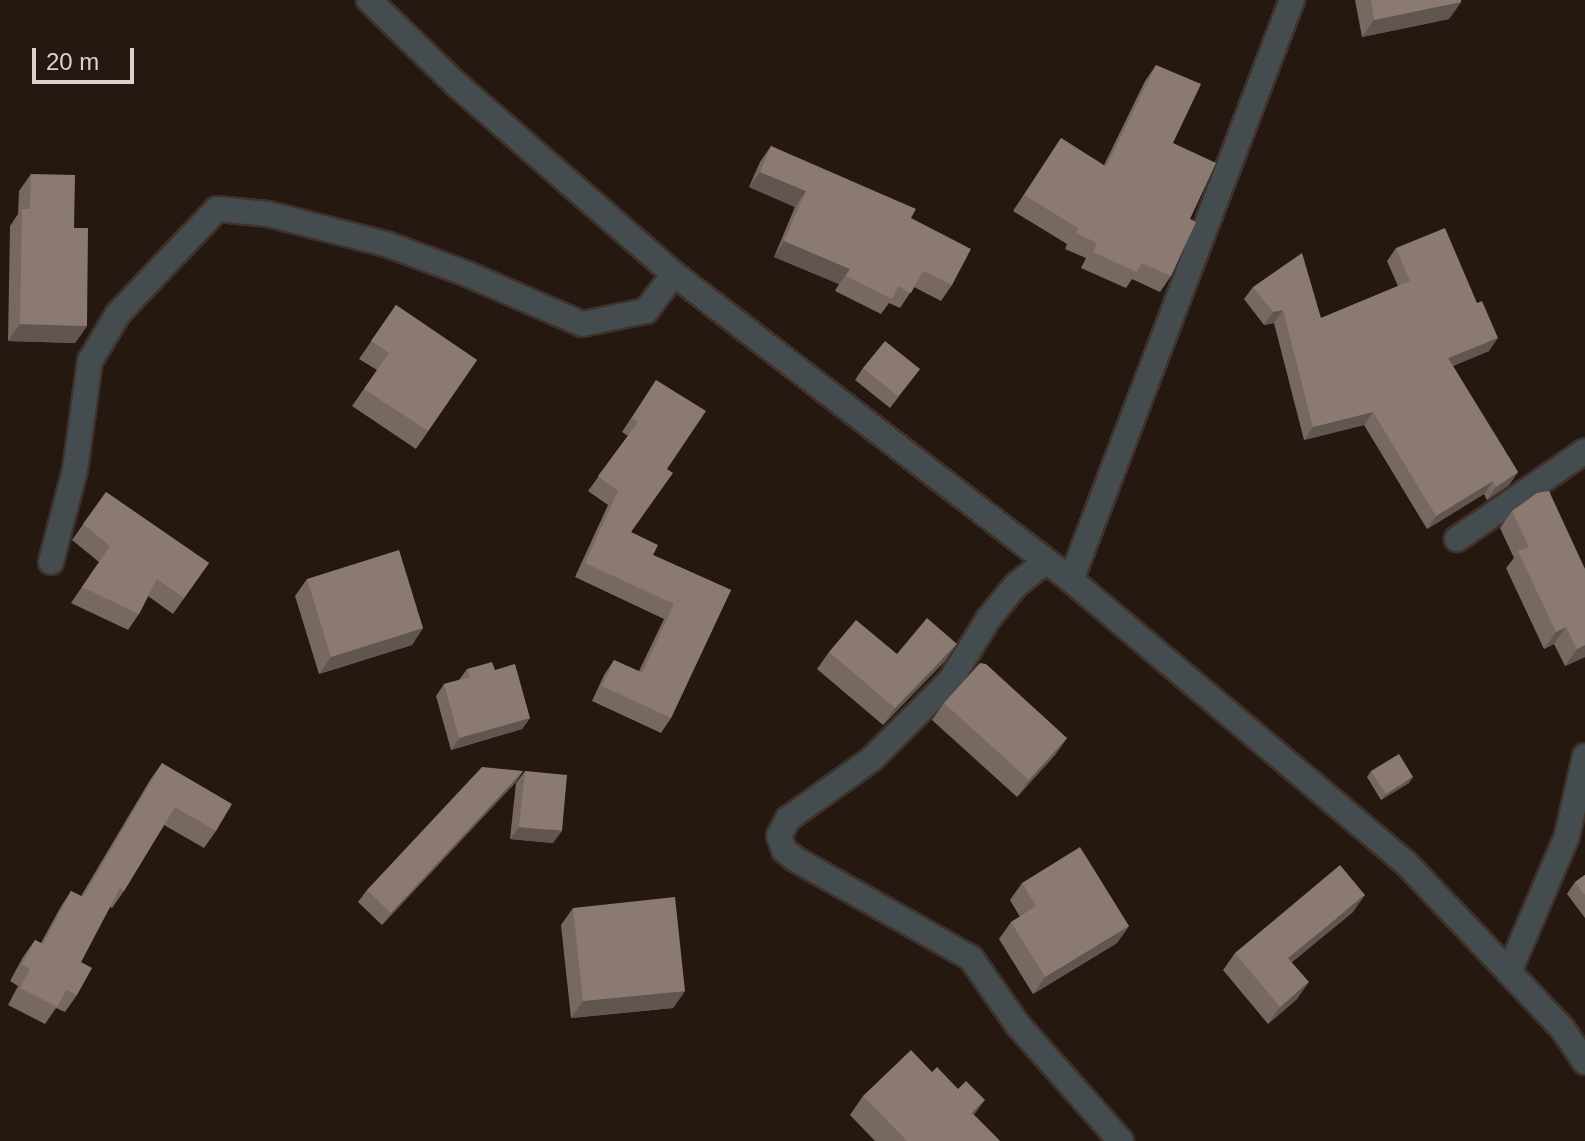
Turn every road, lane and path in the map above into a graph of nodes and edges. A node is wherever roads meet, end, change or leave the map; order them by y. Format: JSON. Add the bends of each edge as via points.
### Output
{"nodes":[{"id":1,"x":369,"y":0,"type":"edge"},
{"id":2,"x":1292,"y":0,"type":"edge"},
{"id":3,"x":674,"y":274,"type":"junction"},
{"id":4,"x":1585,"y":451,"type":"edge"},
{"id":5,"x":1457,"y":539,"type":"dead end"},
{"id":6,"x":1046,"y":561,"type":"junction"},
{"id":7,"x":51,"y":562,"type":"dead end"},
{"id":8,"x":1071,"y":580,"type":"junction"},
{"id":9,"x":1585,"y":756,"type":"edge"},
{"id":10,"x":1509,"y":972,"type":"junction"},
{"id":11,"x":1585,"y":1062,"type":"edge"},
{"id":12,"x":1121,"y":1141,"type":"edge"}],
"edges":[{"from":1,"to":3,"type":"street","via":[[456,84]]},
{"from":2,"to":8,"type":"street"},
{"from":3,"to":6,"type":"street"},
{"from":3,"to":7,"type":"street","via":[[646,311],[582,324],[386,244],[268,214],[217,209],[118,314],[90,361],[75,470]]},
{"from":4,"to":5,"type":"street"},
{"from":6,"to":8,"type":"street"},
{"from":6,"to":12,"type":"street","via":[[1016,585],[989,618],[950,681],[872,759],[788,819],[779,836],[795,859],[971,958],[1017,1024]]},
{"from":8,"to":10,"type":"street","via":[[1405,862]]},
{"from":9,"to":10,"type":"street","via":[[1567,836]]},
{"from":10,"to":11,"type":"street","via":[[1562,1028]]}]}
